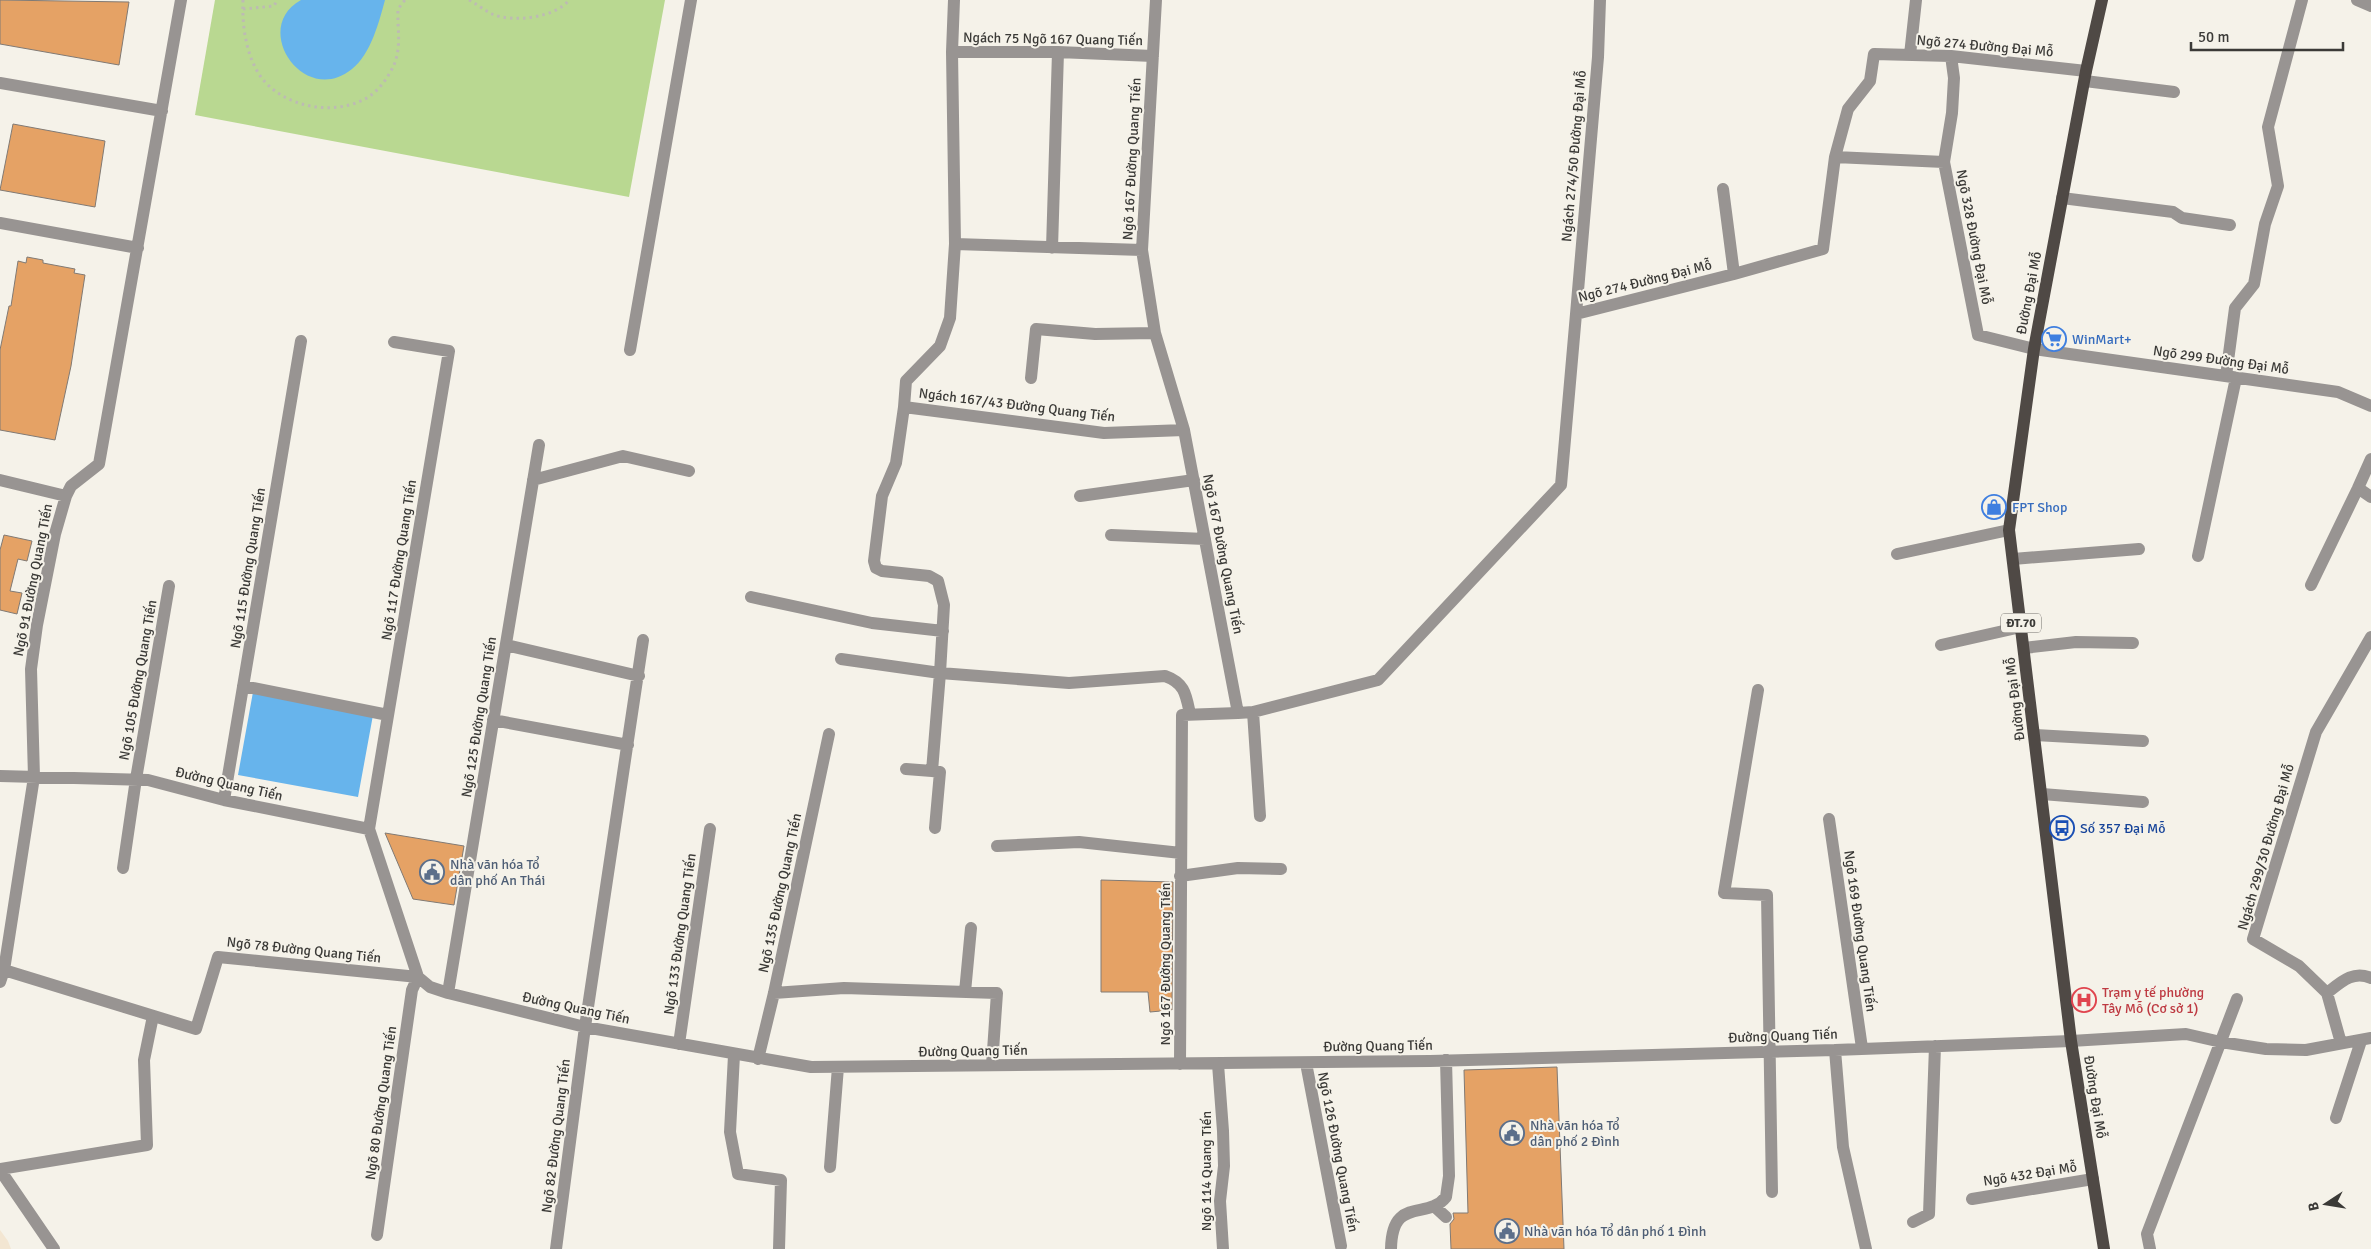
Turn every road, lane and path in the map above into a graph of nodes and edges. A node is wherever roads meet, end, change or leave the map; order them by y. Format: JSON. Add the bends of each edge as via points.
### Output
{"nodes":[{"id":1,"x":181,"y":0,"type":"edge"},
{"id":2,"x":243,"y":0,"type":"edge"},
{"id":3,"x":277,"y":0,"type":"edge"},
{"id":4,"x":405,"y":0,"type":"edge"},
{"id":5,"x":469,"y":0,"type":"edge"},
{"id":6,"x":569,"y":0,"type":"edge"},
{"id":7,"x":691,"y":0,"type":"edge"},
{"id":8,"x":954,"y":0,"type":"edge"},
{"id":9,"x":1156,"y":0,"type":"edge"},
{"id":10,"x":1600,"y":0,"type":"edge"},
{"id":11,"x":1916,"y":0,"type":"edge"},
{"id":12,"x":2102,"y":0,"type":"edge"},
{"id":13,"x":2302,"y":0,"type":"edge"},
{"id":14,"x":2356,"y":0,"type":"edge"},
{"id":15,"x":2371,"y":6,"type":"edge"},
{"id":16,"x":242,"y":9,"type":"junction"},
{"id":17,"x":952,"y":52,"type":"junction"},
{"id":18,"x":1058,"y":52,"type":"junction"},
{"id":19,"x":1910,"y":54,"type":"junction"},
{"id":20,"x":1153,"y":56,"type":"junction"},
{"id":21,"x":1951,"y":56,"type":"junction"},
{"id":22,"x":2086,"y":76,"type":"junction"},
{"id":23,"x":0,"y":83,"type":"edge"},
{"id":24,"x":2174,"y":92,"type":"dead end"},
{"id":25,"x":162,"y":112,"type":"junction"},
{"id":26,"x":1835,"y":156,"type":"junction"},
{"id":27,"x":1944,"y":162,"type":"junction"},
{"id":28,"x":1724,"y":189,"type":"dead end"},
{"id":29,"x":2062,"y":198,"type":"junction"},
{"id":30,"x":0,"y":223,"type":"edge"},
{"id":31,"x":2230,"y":225,"type":"dead end"},
{"id":32,"x":955,"y":244,"type":"junction"},
{"id":33,"x":138,"y":248,"type":"junction"},
{"id":34,"x":1052,"y":248,"type":"junction"},
{"id":35,"x":1142,"y":250,"type":"junction"},
{"id":36,"x":1734,"y":274,"type":"junction"},
{"id":37,"x":1576,"y":314,"type":"junction"},
{"id":38,"x":1155,"y":333,"type":"junction"},
{"id":39,"x":1978,"y":335,"type":"joint"},
{"id":40,"x":301,"y":340,"type":"dead end"},
{"id":41,"x":394,"y":342,"type":"dead end"},
{"id":42,"x":2034,"y":349,"type":"junction"},
{"id":43,"x":630,"y":350,"type":"dead end"},
{"id":44,"x":2231,"y":377,"type":"junction"},
{"id":45,"x":1031,"y":378,"type":"dead end"},
{"id":46,"x":2371,"y":406,"type":"edge"},
{"id":47,"x":904,"y":407,"type":"junction"},
{"id":48,"x":1184,"y":430,"type":"junction"},
{"id":49,"x":539,"y":445,"type":"dead end"},
{"id":50,"x":2371,"y":459,"type":"edge"},
{"id":51,"x":689,"y":471,"type":"dead end"},
{"id":52,"x":0,"y":480,"type":"edge"},
{"id":53,"x":533,"y":480,"type":"junction"},
{"id":54,"x":1194,"y":480,"type":"junction"},
{"id":55,"x":2358,"y":488,"type":"junction"},
{"id":56,"x":66,"y":496,"type":"junction"},
{"id":57,"x":1080,"y":496,"type":"dead end"},
{"id":58,"x":2371,"y":497,"type":"edge"},
{"id":59,"x":2009,"y":530,"type":"junction"},
{"id":60,"x":1112,"y":535,"type":"dead end"},
{"id":61,"x":1205,"y":539,"type":"junction"},
{"id":62,"x":2139,"y":549,"type":"dead end"},
{"id":63,"x":1897,"y":554,"type":"dead end"},
{"id":64,"x":2198,"y":556,"type":"dead end"},
{"id":65,"x":2013,"y":559,"type":"junction"},
{"id":66,"x":2311,"y":585,"type":"dead end"},
{"id":67,"x":169,"y":586,"type":"dead end"},
{"id":68,"x":751,"y":597,"type":"dead end"},
{"id":69,"x":2021,"y":627,"type":"junction"},
{"id":70,"x":943,"y":631,"type":"junction"},
{"id":71,"x":2371,"y":637,"type":"edge"},
{"id":72,"x":643,"y":640,"type":"dead end"},
{"id":73,"x":2133,"y":643,"type":"dead end"},
{"id":74,"x":506,"y":645,"type":"junction"},
{"id":75,"x":1941,"y":645,"type":"dead end"},
{"id":76,"x":2024,"y":648,"type":"junction"},
{"id":77,"x":841,"y":659,"type":"dead end"},
{"id":78,"x":940,"y":673,"type":"junction"},
{"id":79,"x":639,"y":676,"type":"junction"},
{"id":80,"x":243,"y":686,"type":"junction"},
{"id":81,"x":1758,"y":690,"type":"dead end"},
{"id":82,"x":1253,"y":712,"type":"junction"},
{"id":83,"x":1238,"y":713,"type":"junction"},
{"id":84,"x":1190,"y":714,"type":"junction"},
{"id":85,"x":388,"y":715,"type":"junction"},
{"id":86,"x":493,"y":720,"type":"junction"},
{"id":87,"x":829,"y":734,"type":"dead end"},
{"id":88,"x":2034,"y":735,"type":"junction"},
{"id":89,"x":2143,"y":741,"type":"dead end"},
{"id":90,"x":628,"y":745,"type":"junction"},
{"id":91,"x":906,"y":769,"type":"dead end"},
{"id":92,"x":932,"y":771,"type":"junction"},
{"id":93,"x":0,"y":776,"type":"edge"},
{"id":94,"x":34,"y":777,"type":"junction"},
{"id":95,"x":136,"y":779,"type":"junction"},
{"id":96,"x":2042,"y":794,"type":"junction"},
{"id":97,"x":224,"y":800,"type":"junction"},
{"id":98,"x":2143,"y":802,"type":"dead end"},
{"id":99,"x":1260,"y":816,"type":"dead end"},
{"id":100,"x":1829,"y":819,"type":"dead end"},
{"id":101,"x":935,"y":828,"type":"dead end"},
{"id":102,"x":369,"y":829,"type":"junction"},
{"id":103,"x":710,"y":829,"type":"dead end"},
{"id":104,"x":997,"y":846,"type":"dead end"},
{"id":105,"x":1181,"y":853,"type":"junction"},
{"id":106,"x":123,"y":868,"type":"dead end"},
{"id":107,"x":1281,"y":869,"type":"dead end"},
{"id":108,"x":1180,"y":876,"type":"junction"},
{"id":109,"x":971,"y":928,"type":"dead end"},
{"id":110,"x":2,"y":976,"type":"edge"},
{"id":111,"x":418,"y":977,"type":"junction"},
{"id":112,"x":2371,"y":978,"type":"edge"},
{"id":113,"x":965,"y":992,"type":"junction"},
{"id":114,"x":448,"y":993,"type":"junction"},
{"id":115,"x":774,"y":993,"type":"junction"},
{"id":116,"x":2327,"y":993,"type":"junction"},
{"id":117,"x":2237,"y":999,"type":"dead end"},
{"id":118,"x":153,"y":1016,"type":"junction"},
{"id":119,"x":585,"y":1027,"type":"junction"},
{"id":120,"x":2366,"y":1039,"type":"edge"},
{"id":121,"x":2071,"y":1041,"type":"junction"},
{"id":122,"x":2221,"y":1042,"type":"junction"},
{"id":123,"x":2341,"y":1043,"type":"junction"},
{"id":124,"x":679,"y":1044,"type":"junction"},
{"id":125,"x":1936,"y":1046,"type":"junction"},
{"id":126,"x":1862,"y":1048,"type":"junction"},
{"id":127,"x":1835,"y":1050,"type":"junction"},
{"id":128,"x":1769,"y":1051,"type":"junction"},
{"id":129,"x":734,"y":1055,"type":"junction"},
{"id":130,"x":758,"y":1059,"type":"junction"},
{"id":131,"x":1446,"y":1060,"type":"junction"},
{"id":132,"x":1306,"y":1063,"type":"junction"},
{"id":133,"x":1180,"y":1064,"type":"junction"},
{"id":134,"x":1218,"y":1064,"type":"junction"},
{"id":135,"x":992,"y":1066,"type":"junction"},
{"id":136,"x":838,"y":1067,"type":"junction"},
{"id":137,"x":2336,"y":1118,"type":"dead end"},
{"id":138,"x":830,"y":1167,"type":"dead end"},
{"id":139,"x":0,"y":1170,"type":"edge"},
{"id":140,"x":2093,"y":1179,"type":"junction"},
{"id":141,"x":1772,"y":1192,"type":"dead end"},
{"id":142,"x":1972,"y":1199,"type":"dead end"},
{"id":143,"x":1434,"y":1206,"type":"junction"},
{"id":144,"x":1446,"y":1217,"type":"dead end"},
{"id":145,"x":1913,"y":1222,"type":"dead end"},
{"id":146,"x":377,"y":1235,"type":"dead end"},
{"id":147,"x":1341,"y":1246,"type":"dead end"},
{"id":148,"x":51,"y":1248,"type":"edge"},
{"id":149,"x":556,"y":1249,"type":"edge"},
{"id":150,"x":779,"y":1249,"type":"edge"},
{"id":151,"x":1223,"y":1249,"type":"edge"},
{"id":152,"x":1391,"y":1249,"type":"edge"},
{"id":153,"x":1866,"y":1249,"type":"edge"},
{"id":154,"x":2104,"y":1249,"type":"edge"},
{"id":155,"x":2150,"y":1249,"type":"edge"}],
"edges":[{"from":1,"to":25,"type":"street"},
{"from":2,"to":16,"type":"path"},
{"from":3,"to":16,"type":"path","via":[[274,6]]},
{"from":4,"to":16,"type":"path","via":[[398,9],[400,39],[394,65],[382,85],[365,99],[325,107],[288,100],[272,89],[255,68]]},
{"from":5,"to":6,"type":"path","via":[[494,15],[516,19],[540,16],[566,5]]},
{"from":7,"to":43,"type":"street"},
{"from":8,"to":17,"type":"street","name":"Ngách 167/43 Đường Quang Tiến"},
{"from":9,"to":20,"type":"street","name":"Ngõ 167 Đường Quang Tiến"},
{"from":10,"to":37,"type":"street","name":"Ngách 274/50 Đường Đại Mỗ"},
{"from":11,"to":19,"type":"street"},
{"from":12,"to":22,"type":"main road","name":"Đường Đại Mỗ","number":"ĐT.70"},
{"from":13,"to":44,"type":"street","via":[[2268,127],[2278,186],[2265,224],[2254,284],[2235,308]]},
{"from":14,"to":15,"type":"street"},
{"from":17,"to":18,"type":"street","name":"Ngách 75 Ngõ 167 Quang Tiến"},
{"from":17,"to":32,"type":"street","name":"Ngách 167/43 Đường Quang Tiến"},
{"from":18,"to":20,"type":"street","name":"Ngách 75 Ngõ 167 Quang Tiến"},
{"from":18,"to":34,"type":"street"},
{"from":19,"to":21,"type":"street","name":"Ngõ 274 Đường Đại Mỗ"},
{"from":19,"to":26,"type":"street","name":"Ngõ 274 Đường Đại Mỗ","via":[[1874,54],[1870,81],[1848,109]]},
{"from":20,"to":35,"type":"street","name":"Ngõ 167 Đường Quang Tiến"},
{"from":21,"to":22,"type":"street","name":"Ngõ 274 Đường Đại Mỗ"},
{"from":21,"to":27,"type":"street","name":"Ngõ 328 Đường Đại Mỗ","via":[[1954,78],[1952,112]]},
{"from":22,"to":24,"type":"street","name":"Ngõ 274 Đường Đại Mỗ"},
{"from":22,"to":29,"type":"main road","name":"Đường Đại Mỗ","number":"ĐT.70"},
{"from":23,"to":25,"type":"street"},
{"from":25,"to":33,"type":"street"},
{"from":26,"to":27,"type":"street"},
{"from":26,"to":36,"type":"street","name":"Ngõ 274 Đường Đại Mỗ","via":[[1823,249]]},
{"from":27,"to":39,"type":"street","name":"Ngõ 328 Đường Đại Mỗ"},
{"from":28,"to":36,"type":"street"},
{"from":29,"to":31,"type":"street","via":[[2172,212],[2182,218]]},
{"from":29,"to":42,"type":"main road","name":"Đường Đại Mỗ","number":"ĐT.70"},
{"from":30,"to":33,"type":"street"},
{"from":32,"to":34,"type":"street"},
{"from":32,"to":47,"type":"street","name":"Ngách 167/43 Đường Quang Tiến","via":[[950,318],[940,346],[906,381]]},
{"from":33,"to":56,"type":"street","name":"Ngõ 91 Đường Quang Tiến","via":[[99,464],[71,486]]},
{"from":34,"to":35,"type":"street"},
{"from":35,"to":38,"type":"street","name":"Ngõ 167 Đường Quang Tiến"},
{"from":36,"to":37,"type":"street","name":"Ngõ 274 Đường Đại Mỗ"},
{"from":37,"to":82,"type":"street","name":"Ngõ 274 Đường Đại Mỗ","via":[[1561,485],[1378,680]]},
{"from":38,"to":45,"type":"street","via":[[1095,334],[1036,329]]},
{"from":38,"to":48,"type":"street","name":"Ngõ 167 Đường Quang Tiến"},
{"from":39,"to":42,"type":"street","name":"Ngõ 299 Đường Đại Mỗ"},
{"from":40,"to":80,"type":"street","name":"Ngõ 115 Đường Quang Tiến"},
{"from":41,"to":85,"type":"street","name":"Ngõ 117 Đường Quang Tiến","via":[[449,350]]},
{"from":42,"to":44,"type":"street","name":"Ngõ 299 Đường Đại Mỗ"},
{"from":42,"to":59,"type":"main road","name":"Đường Đại Mỗ","number":"ĐT.70"},
{"from":44,"to":46,"type":"street","name":"Ngõ 299 Đường Đại Mỗ","via":[[2338,392]]},
{"from":44,"to":64,"type":"street"},
{"from":47,"to":48,"type":"street","name":"Ngách 167/43 Đường Quang Tiến","via":[[1104,433]]},
{"from":47,"to":70,"type":"street","via":[[896,462],[882,496],[874,561],[876,568],[882,571],[929,576],[938,580],[944,605]]},
{"from":48,"to":54,"type":"street","name":"Ngõ 167 Đường Quang Tiến"},
{"from":49,"to":53,"type":"street","name":"Ngõ 125 Đường Quang Tiến"},
{"from":50,"to":55,"type":"street"},
{"from":51,"to":53,"type":"street","via":[[623,456]]},
{"from":52,"to":56,"type":"street"},
{"from":53,"to":74,"type":"street","name":"Ngõ 125 Đường Quang Tiến"},
{"from":54,"to":57,"type":"street"},
{"from":54,"to":61,"type":"street","name":"Ngõ 167 Đường Quang Tiến"},
{"from":55,"to":58,"type":"street"},
{"from":55,"to":66,"type":"street"},
{"from":56,"to":94,"type":"street","name":"Ngõ 91 Đường Quang Tiến","via":[[55,534],[31,669]]},
{"from":59,"to":63,"type":"street"},
{"from":59,"to":65,"type":"main road","name":"Đường Đại Mỗ","number":"ĐT.70"},
{"from":60,"to":61,"type":"street"},
{"from":61,"to":83,"type":"street","name":"Ngõ 167 Đường Quang Tiến"},
{"from":62,"to":65,"type":"street"},
{"from":65,"to":69,"type":"main road","name":"Đường Đại Mỗ","number":"ĐT.70"},
{"from":67,"to":95,"type":"street","name":"Ngõ 105 Đường Quang Tiến"},
{"from":68,"to":70,"type":"street","via":[[872,623]]},
{"from":69,"to":75,"type":"street"},
{"from":69,"to":76,"type":"main road","name":"Đường Đại Mỗ","number":"ĐT.70"},
{"from":70,"to":78,"type":"street"},
{"from":71,"to":116,"type":"street","name":"Ngách 299/30 Đường Đại Mỗ","via":[[2316,732],[2253,939],[2299,966]]},
{"from":72,"to":79,"type":"street","name":"Ngõ 82 Đường Quang Tiến"},
{"from":73,"to":76,"type":"street","via":[[2076,642]]},
{"from":74,"to":79,"type":"street"},
{"from":74,"to":86,"type":"street","name":"Ngõ 125 Đường Quang Tiến"},
{"from":76,"to":88,"type":"main road","name":"Đường Đại Mỗ","number":"ĐT.70"},
{"from":77,"to":78,"type":"street"},
{"from":78,"to":84,"type":"street","via":[[1069,683],[1164,676],[1176,680],[1182,688]]},
{"from":78,"to":92,"type":"street"},
{"from":79,"to":90,"type":"street","name":"Ngõ 82 Đường Quang Tiến"},
{"from":80,"to":85,"type":"street"},
{"from":80,"to":97,"type":"street","name":"Ngõ 115 Đường Quang Tiến"},
{"from":81,"to":128,"type":"street","via":[[1724,893],[1767,895]]},
{"from":82,"to":83,"type":"street","name":"Ngõ 274 Đường Đại Mỗ"},
{"from":82,"to":99,"type":"street"},
{"from":83,"to":84,"type":"street"},
{"from":84,"to":105,"type":"street","name":"Ngõ 167 Đường Quang Tiến","via":[[1182,715]]},
{"from":85,"to":102,"type":"street","name":"Ngõ 117 Đường Quang Tiến"},
{"from":86,"to":90,"type":"street"},
{"from":86,"to":114,"type":"street","name":"Ngõ 125 Đường Quang Tiến"},
{"from":87,"to":115,"type":"street","name":"Ngõ 135 Đường Quang Tiến"},
{"from":88,"to":89,"type":"street"},
{"from":88,"to":96,"type":"main road","name":"Đường Đại Mỗ","number":"ĐT.70"},
{"from":90,"to":119,"type":"street","name":"Ngõ 82 Đường Quang Tiến"},
{"from":91,"to":92,"type":"street"},
{"from":92,"to":101,"type":"street","via":[[940,772]]},
{"from":93,"to":94,"type":"street","name":"Đường Quang Tiến"},
{"from":94,"to":95,"type":"street","name":"Đường Quang Tiến"},
{"from":94,"to":110,"type":"street","name":"Ngõ 91 Đường Quang Tiến"},
{"from":95,"to":97,"type":"street","name":"Đường Quang Tiến"},
{"from":95,"to":106,"type":"street","name":"Ngõ 105 Đường Quang Tiến"},
{"from":96,"to":98,"type":"street"},
{"from":96,"to":121,"type":"main road","name":"Đường Đại Mỗ","number":"ĐT.70"},
{"from":97,"to":102,"type":"street","name":"Đường Quang Tiến"},
{"from":100,"to":126,"type":"street","name":"Ngõ 169 Đường Quang Tiến"},
{"from":102,"to":111,"type":"street"},
{"from":103,"to":124,"type":"street","name":"Ngõ 133 Đường Quang Tiến"},
{"from":104,"to":105,"type":"street","via":[[1078,842]]},
{"from":105,"to":108,"type":"street","name":"Ngõ 167 Đường Quang Tiến"},
{"from":107,"to":108,"type":"street","via":[[1238,868]]},
{"from":108,"to":133,"type":"street","name":"Ngõ 167 Đường Quang Tiến"},
{"from":109,"to":113,"type":"street"},
{"from":110,"to":118,"type":"street"},
{"from":111,"to":114,"type":"street","name":"Đường Quang Tiến","via":[[430,987]]},
{"from":111,"to":118,"type":"street","name":"Ngõ 78 Đường Quang Tiến","via":[[218,957],[196,1029]]},
{"from":111,"to":146,"type":"street","name":"Ngõ 80 Đường Quang Tiến","via":[[412,990]]},
{"from":112,"to":116,"type":"street","via":[[2363,974],[2348,977]]},
{"from":113,"to":115,"type":"street","via":[[844,988]]},
{"from":113,"to":135,"type":"street","via":[[998,992]]},
{"from":114,"to":119,"type":"street","name":"Đường Quang Tiến"},
{"from":115,"to":130,"type":"street","name":"Ngõ 135 Đường Quang Tiến"},
{"from":116,"to":123,"type":"street"},
{"from":117,"to":122,"type":"street"},
{"from":118,"to":139,"type":"street","via":[[144,1060],[147,1145]]},
{"from":119,"to":124,"type":"street","name":"Đường Quang Tiến"},
{"from":119,"to":149,"type":"street","name":"Ngõ 82 Đường Quang Tiến"},
{"from":120,"to":123,"type":"street","name":"Đường Quang Tiến"},
{"from":120,"to":137,"type":"street"},
{"from":121,"to":122,"type":"street","name":"Đường Quang Tiến","via":[[2186,1034]]},
{"from":121,"to":125,"type":"street","name":"Đường Quang Tiến"},
{"from":121,"to":140,"type":"main road","name":"Đường Đại Mỗ","number":"ĐT.70"},
{"from":122,"to":123,"type":"street","name":"Đường Quang Tiến","via":[[2306,1050]]},
{"from":122,"to":155,"type":"street","via":[[2147,1234]]},
{"from":124,"to":129,"type":"street","name":"Đường Quang Tiến"},
{"from":125,"to":126,"type":"street","name":"Đường Quang Tiến"},
{"from":125,"to":145,"type":"street","via":[[1930,1214]]},
{"from":126,"to":127,"type":"street","name":"Đường Quang Tiến"},
{"from":127,"to":128,"type":"street","name":"Đường Quang Tiến"},
{"from":127,"to":153,"type":"street","via":[[1843,1147]]},
{"from":128,"to":131,"type":"street","name":"Đường Quang Tiến","via":[[1519,1062]]},
{"from":128,"to":141,"type":"street"},
{"from":129,"to":130,"type":"street","name":"Đường Quang Tiến"},
{"from":129,"to":150,"type":"street","via":[[730,1132],[738,1174],[781,1180]]},
{"from":130,"to":136,"type":"street","name":"Đường Quang Tiến","via":[[811,1067]]},
{"from":131,"to":132,"type":"street","name":"Đường Quang Tiến"},
{"from":131,"to":143,"type":"street","via":[[1449,1176],[1446,1196]]},
{"from":132,"to":134,"type":"street","name":"Đường Quang Tiến"},
{"from":132,"to":147,"type":"street","name":"Ngõ 126 Đường Quang Tiến"},
{"from":133,"to":134,"type":"street","name":"Đường Quang Tiến"},
{"from":133,"to":135,"type":"street","name":"Đường Quang Tiến"},
{"from":134,"to":151,"type":"street","name":"Ngõ 114 Quang Tiến","via":[[1224,1166],[1220,1201]]},
{"from":135,"to":136,"type":"street","name":"Đường Quang Tiến"},
{"from":136,"to":138,"type":"street"},
{"from":139,"to":148,"type":"street"},
{"from":140,"to":142,"type":"street","name":"Ngõ 432 Đại Mỗ"},
{"from":140,"to":154,"type":"main road","name":"Đường Đại Mỗ","number":"ĐT.70"},
{"from":143,"to":144,"type":"street"},
{"from":143,"to":152,"type":"street","via":[[1415,1209],[1398,1220]]}]}
